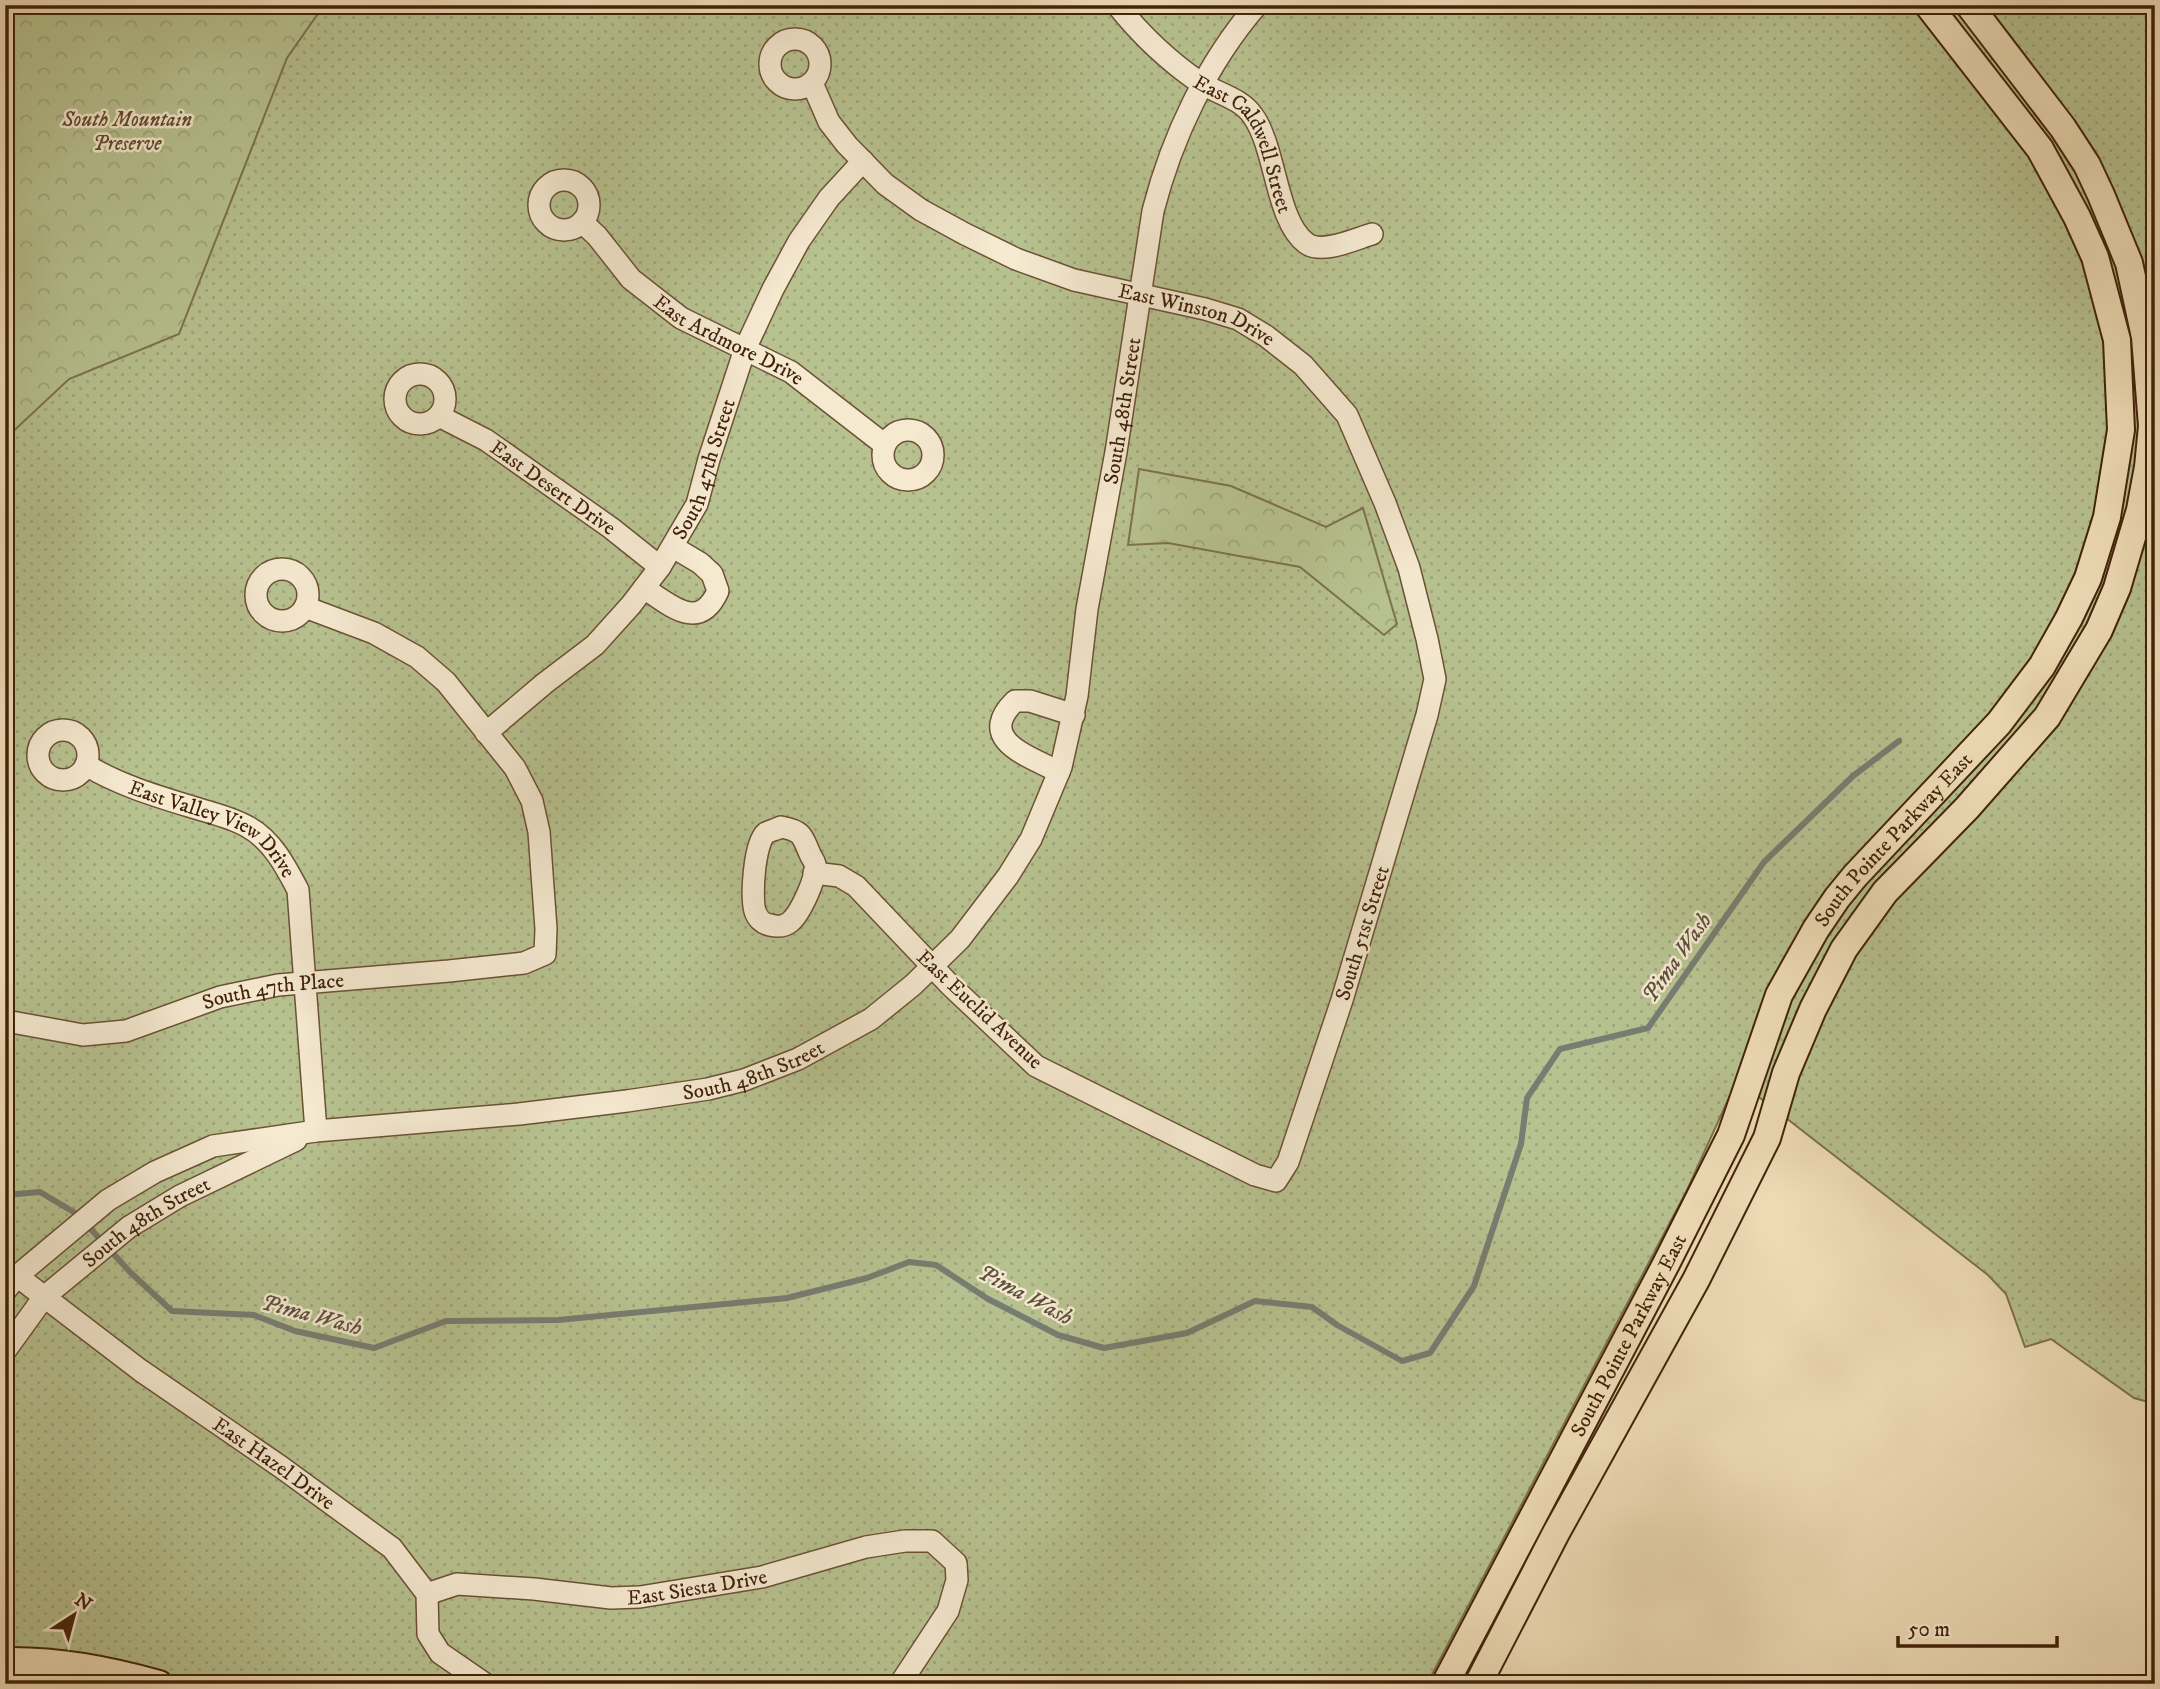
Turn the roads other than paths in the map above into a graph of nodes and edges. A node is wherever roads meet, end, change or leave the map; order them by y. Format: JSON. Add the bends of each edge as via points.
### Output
{"nodes":[{"id":1,"x":1117,"y":5,"type":"edge"},
{"id":2,"x":1257,"y":5,"type":"edge"},
{"id":3,"x":1928,"y":5,"type":"edge"},
{"id":4,"x":1969,"y":5,"type":"edge"},
{"id":5,"x":812,"y":83,"type":"dead end"},
{"id":6,"x":1203,"y":84,"type":"junction"},
{"id":7,"x":863,"y":162,"type":"junction"},
{"id":8,"x":582,"y":222,"type":"dead end"},
{"id":9,"x":1372,"y":234,"type":"dead end"},
{"id":10,"x":1139,"y":295,"type":"junction"},
{"id":11,"x":745,"y":349,"type":"junction"},
{"id":12,"x":439,"y":416,"type":"dead end"},
{"id":13,"x":885,"y":445,"type":"dead end"},
{"id":14,"x":673,"y":547,"type":"junction"},
{"id":15,"x":660,"y":567,"type":"junction"},
{"id":16,"x":644,"y":588,"type":"junction"},
{"id":17,"x":305,"y":607,"type":"dead end"},
{"id":18,"x":1434,"y":679,"type":"joint"},
{"id":19,"x":1074,"y":715,"type":"junction"},
{"id":20,"x":486,"y":733,"type":"junction"},
{"id":21,"x":86,"y":765,"type":"dead end"},
{"id":22,"x":1059,"y":772,"type":"junction"},
{"id":23,"x":814,"y":873,"type":"dead end"},
{"id":24,"x":932,"y":965,"type":"junction"},
{"id":25,"x":306,"y":983,"type":"junction"},
{"id":26,"x":5,"y":1010,"type":"edge"},
{"id":27,"x":5,"y":1021,"type":"edge"},
{"id":28,"x":316,"y":1131,"type":"junction"},
{"id":29,"x":1276,"y":1181,"type":"joint"},
{"id":30,"x":1666,"y":1264,"type":"junction"},
{"id":31,"x":1696,"y":1280,"type":"junction"},
{"id":32,"x":11,"y":1283,"type":"edge"},
{"id":33,"x":44,"y":1297,"type":"junction"},
{"id":34,"x":5,"y":1351,"type":"edge"},
{"id":35,"x":428,"y":1594,"type":"junction"},
{"id":36,"x":5,"y":1661,"type":"edge"},
{"id":37,"x":159,"y":1684,"type":"edge"},
{"id":38,"x":485,"y":1684,"type":"edge"},
{"id":39,"x":900,"y":1684,"type":"edge"},
{"id":40,"x":1445,"y":1684,"type":"edge"},
{"id":41,"x":1478,"y":1684,"type":"edge"}],
"edges":[{"from":1,"to":6,"type":"street","name":"East Caldwell Street","via":[[1143,36]]},
{"from":2,"to":6,"type":"street","name":"South 48th Street"},
{"from":3,"to":30,"type":"main road","name":"South Pointe Parkway East","via":[[2040,149],[2095,257],[2117,340],[2121,430],[2107,517],[2088,578],[2042,666],[1999,723],[1855,876],[1816,929],[1779,995],[1734,1128]]},
{"from":4,"to":31,"type":"main road","name":"South Pointe Parkway East","via":[[2087,165],[2129,264],[2145,337],[2152,426],[2140,510],[2117,588],[2099,629],[2047,718],[1885,892],[1844,949],[1786,1073],[1767,1138]]},
{"from":5,"to":7,"type":"street","name":"East Winston Drive","via":[[829,122]]},
{"from":6,"to":9,"type":"street","name":"East Caldwell Street","via":[[1253,115],[1270,153],[1288,219],[1307,245],[1320,248]]},
{"from":6,"to":10,"type":"street","name":"South 48th Street","via":[[1161,179]]},
{"from":7,"to":10,"type":"street","name":"East Winston Drive","via":[[921,210],[1016,259],[1074,280]]},
{"from":7,"to":11,"type":"street","name":"South 47th Street","via":[[829,198],[799,241]]},
{"from":8,"to":11,"type":"street","name":"East Ardmore Drive","via":[[631,279],[681,318]]},
{"from":10,"to":18,"type":"street","name":"East Winston Drive","via":[[1238,319],[1303,365],[1347,415],[1409,568]]},
{"from":10,"to":19,"type":"street","name":"South 48th Street"},
{"from":11,"to":13,"type":"street","name":"East Ardmore Drive","via":[[791,372]]},
{"from":11,"to":14,"type":"street","name":"South 47th Street","via":[[697,504]]},
{"from":12,"to":15,"type":"street","name":"East Desert Drive","via":[[486,440]]},
{"from":14,"to":15,"type":"street","name":"South 47th Street"},
{"from":14,"to":16,"type":"street","via":[[712,574],[718,591],[713,602],[690,615]]},
{"from":15,"to":16,"type":"street","name":"South 47th Street"},
{"from":16,"to":20,"type":"street","name":"South 47th Street","via":[[595,645]]},
{"from":17,"to":20,"type":"street","via":[[374,633],[417,657],[446,682]]},
{"from":18,"to":29,"type":"street","name":"South 51st Street","via":[[1342,1000],[1288,1162]]},
{"from":19,"to":22,"type":"street","name":"South 48th Street"},
{"from":19,"to":22,"type":"street","via":[[1015,701],[999,726],[1004,740]]},
{"from":20,"to":25,"type":"street","name":"South 47th Place","via":[[515,768],[532,801],[539,832],[545,954],[524,963]]},
{"from":21,"to":25,"type":"street","name":"East Valley View Drive","via":[[106,777],[223,816],[267,842],[298,890]]},
{"from":22,"to":24,"type":"street","name":"South 48th Street","via":[[1031,839],[1008,877],[960,939]]},
{"from":23,"to":24,"type":"street","name":"East Euclid Avenue","via":[[839,876],[856,887]]},
{"from":24,"to":28,"type":"street","name":"South 48th Street","via":[[871,1019],[798,1059],[744,1080],[627,1101]]},
{"from":24,"to":29,"type":"street","name":"East Euclid Avenue","via":[[1036,1066],[1255,1175]]},
{"from":25,"to":27,"type":"street","name":"South 47th Place","via":[[220,997],[126,1031],[83,1035]]},
{"from":25,"to":28,"type":"street","name":"East Valley View Drive"},
{"from":26,"to":27,"type":"street","name":"South 47th Place"},
{"from":28,"to":32,"type":"street","name":"South 48th Street","via":[[213,1146],[155,1172],[108,1200]]},
{"from":28,"to":33,"type":"street","name":"South 48th Street","via":[[180,1196],[129,1227]]},
{"from":30,"to":31,"type":"main road"},
{"from":30,"to":40,"type":"main road","name":"South Pointe Parkway East"},
{"from":31,"to":41,"type":"main road","name":"South Pointe Parkway East"},
{"from":32,"to":33,"type":"street","name":"East Hazel Drive"},
{"from":33,"to":34,"type":"street","name":"South 48th Street"},
{"from":33,"to":35,"type":"street","name":"East Hazel Drive","via":[[392,1548]]},
{"from":35,"to":38,"type":"street","via":[[428,1633],[440,1653]]},
{"from":35,"to":39,"type":"street","name":"East Siesta Drive","via":[[457,1584],[640,1597],[762,1577],[866,1547],[932,1541],[956,1563],[957,1580],[948,1611]]},
{"from":36,"to":37,"type":"main road","via":[[71,1664]]}]}
